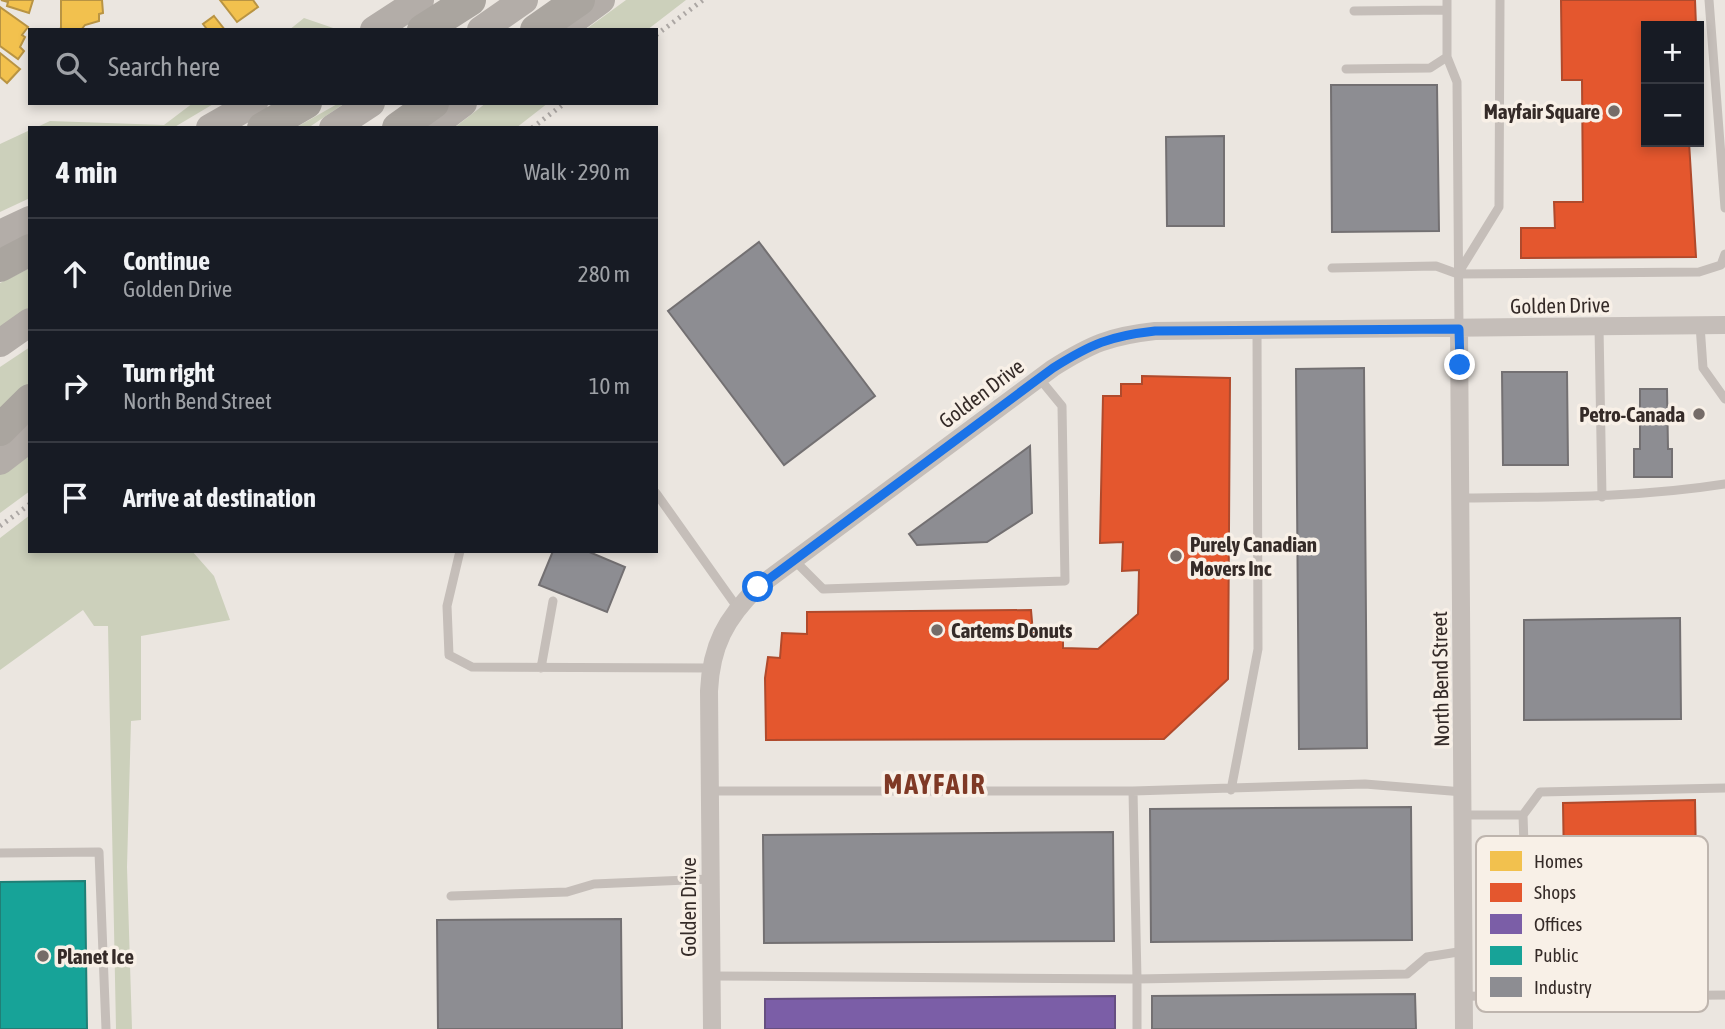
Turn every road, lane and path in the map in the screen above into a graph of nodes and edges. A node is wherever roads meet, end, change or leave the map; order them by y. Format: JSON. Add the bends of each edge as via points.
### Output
{"nodes":[{"id":1,"x":420,"y":0,"type":"edge"},
{"id":2,"x":470,"y":0,"type":"edge"},
{"id":3,"x":524,"y":0,"type":"edge"},
{"id":4,"x":551,"y":0,"type":"edge"},
{"id":5,"x":579,"y":0,"type":"edge"},
{"id":6,"x":601,"y":0,"type":"edge"},
{"id":7,"x":1500,"y":0,"type":"edge"},
{"id":8,"x":1709,"y":0,"type":"edge"},
{"id":9,"x":1447,"y":5,"type":"edge"},
{"id":10,"x":1354,"y":11,"type":"dead end"},
{"id":11,"x":377,"y":28,"type":"edge"},
{"id":12,"x":426,"y":28,"type":"edge"},
{"id":13,"x":484,"y":28,"type":"edge"},
{"id":14,"x":513,"y":28,"type":"edge"},
{"id":15,"x":539,"y":28,"type":"edge"},
{"id":16,"x":564,"y":28,"type":"edge"},
{"id":17,"x":1447,"y":57,"type":"junction"},
{"id":18,"x":1346,"y":69,"type":"dead end"},
{"id":19,"x":250,"y":105,"type":"edge"},
{"id":20,"x":303,"y":105,"type":"edge"},
{"id":21,"x":368,"y":105,"type":"edge"},
{"id":22,"x":406,"y":105,"type":"edge"},
{"id":23,"x":430,"y":105,"type":"edge"},
{"id":24,"x":460,"y":105,"type":"edge"},
{"id":25,"x":214,"y":126,"type":"edge"},
{"id":26,"x":266,"y":126,"type":"edge"},
{"id":27,"x":336,"y":126,"type":"edge"},
{"id":28,"x":379,"y":126,"type":"edge"},
{"id":29,"x":401,"y":126,"type":"edge"},
{"id":30,"x":433,"y":126,"type":"edge"},
{"id":31,"x":1725,"y":208,"type":"edge"},
{"id":32,"x":28,"y":221,"type":"edge"},
{"id":33,"x":0,"y":234,"type":"edge"},
{"id":34,"x":28,"y":251,"type":"edge"},
{"id":35,"x":1725,"y":254,"type":"edge"},
{"id":36,"x":0,"y":266,"type":"edge"},
{"id":37,"x":1332,"y":268,"type":"dead end"},
{"id":38,"x":1458,"y":274,"type":"junction"},
{"id":39,"x":28,"y":323,"type":"edge"},
{"id":40,"x":1725,"y":324,"type":"edge"},
{"id":41,"x":1700,"y":325,"type":"junction"},
{"id":42,"x":1599,"y":327,"type":"junction"},
{"id":43,"x":1459,"y":329,"type":"junction"},
{"id":44,"x":1257,"y":331,"type":"junction"},
{"id":45,"x":0,"y":343,"type":"edge"},
{"id":46,"x":1039,"y":378,"type":"junction"},
{"id":47,"x":1725,"y":400,"type":"edge"},
{"id":48,"x":28,"y":402,"type":"edge"},
{"id":49,"x":0,"y":430,"type":"edge"},
{"id":50,"x":28,"y":440,"type":"edge"},
{"id":51,"x":0,"y":461,"type":"edge"},
{"id":52,"x":1725,"y":484,"type":"edge"},
{"id":53,"x":658,"y":496,"type":"edge"},
{"id":54,"x":1602,"y":497,"type":"junction"},
{"id":55,"x":1461,"y":498,"type":"junction"},
{"id":56,"x":460,"y":553,"type":"edge"},
{"id":57,"x":795,"y":561,"type":"junction"},
{"id":58,"x":553,"y":601,"type":"dead end"},
{"id":59,"x":737,"y":607,"type":"junction"},
{"id":60,"x":541,"y":668,"type":"junction"},
{"id":61,"x":710,"y":668,"type":"junction"},
{"id":62,"x":1725,"y":788,"type":"edge"},
{"id":63,"x":1231,"y":790,"type":"junction"},
{"id":64,"x":710,"y":791,"type":"junction"},
{"id":65,"x":1133,"y":791,"type":"junction"},
{"id":66,"x":1464,"y":792,"type":"junction"},
{"id":67,"x":1464,"y":815,"type":"junction"},
{"id":68,"x":1523,"y":815,"type":"junction"},
{"id":69,"x":1524,"y":836,"type":"edge"},
{"id":70,"x":0,"y":853,"type":"edge"},
{"id":71,"x":710,"y":879,"type":"junction"},
{"id":72,"x":451,"y":896,"type":"dead end"},
{"id":73,"x":1464,"y":951,"type":"junction"},
{"id":74,"x":711,"y":976,"type":"junction"},
{"id":75,"x":1136,"y":979,"type":"junction"},
{"id":76,"x":1464,"y":996,"type":"junction"},
{"id":77,"x":1476,"y":996,"type":"edge"},
{"id":78,"x":106,"y":1029,"type":"edge"},
{"id":79,"x":712,"y":1029,"type":"edge"},
{"id":80,"x":1137,"y":1029,"type":"edge"},
{"id":81,"x":1464,"y":1029,"type":"edge"}],
"edges":[{"from":1,"to":11,"type":"main road"},
{"from":2,"to":12,"type":"highway"},
{"from":3,"to":13,"type":"main road"},
{"from":4,"to":14,"type":"highway"},
{"from":5,"to":15,"type":"highway"},
{"from":6,"to":16,"type":"main road"},
{"from":7,"to":38,"type":"lane","via":[[1499,207]]},
{"from":8,"to":31,"type":"lane"},
{"from":9,"to":10,"type":"lane"},
{"from":9,"to":17,"type":"lane"},
{"from":17,"to":18,"type":"lane","via":[[1430,68]]},
{"from":17,"to":38,"type":"lane","via":[[1457,82]]},
{"from":19,"to":25,"type":"main road"},
{"from":20,"to":26,"type":"highway"},
{"from":21,"to":27,"type":"main road"},
{"from":22,"to":28,"type":"highway"},
{"from":23,"to":29,"type":"highway"},
{"from":24,"to":30,"type":"main road"},
{"from":32,"to":33,"type":"main road"},
{"from":34,"to":36,"type":"highway"},
{"from":35,"to":38,"type":"lane","via":[[1721,265],[1699,272]]},
{"from":37,"to":38,"type":"lane","via":[[1436,266]]},
{"from":38,"to":43,"type":"lane"},
{"from":39,"to":45,"type":"main road"},
{"from":40,"to":41,"type":"street","name":"Golden Drive"},
{"from":41,"to":42,"type":"street","name":"Golden Drive"},
{"from":41,"to":47,"type":"lane","via":[[1703,368]]},
{"from":42,"to":43,"type":"street","name":"Golden Drive"},
{"from":42,"to":54,"type":"lane"},
{"from":43,"to":44,"type":"street","name":"Golden Drive"},
{"from":43,"to":55,"type":"street","name":"North Bend Street"},
{"from":44,"to":46,"type":"street","name":"Golden Drive","via":[[1118,335],[1084,348]]},
{"from":44,"to":63,"type":"lane","via":[[1258,649]]},
{"from":46,"to":57,"type":"street","name":"Golden Drive"},
{"from":46,"to":57,"type":"lane","via":[[1062,406],[1065,581],[823,589]]},
{"from":48,"to":49,"type":"highway"},
{"from":50,"to":51,"type":"main road"},
{"from":52,"to":54,"type":"lane"},
{"from":53,"to":59,"type":"lane"},
{"from":54,"to":55,"type":"lane"},
{"from":55,"to":66,"type":"street","name":"North Bend Street"},
{"from":56,"to":60,"type":"lane","via":[[447,606],[449,655],[472,667]]},
{"from":57,"to":59,"type":"street","name":"Golden Drive"},
{"from":58,"to":60,"type":"lane"},
{"from":59,"to":61,"type":"street","name":"Golden Drive"},
{"from":60,"to":61,"type":"lane"},
{"from":61,"to":64,"type":"street","name":"Golden Drive"},
{"from":62,"to":68,"type":"lane","via":[[1540,792]]},
{"from":63,"to":65,"type":"lane"},
{"from":63,"to":66,"type":"lane","via":[[1366,784]]},
{"from":64,"to":65,"type":"lane"},
{"from":64,"to":71,"type":"street","name":"Golden Drive"},
{"from":65,"to":75,"type":"lane"},
{"from":66,"to":67,"type":"street","name":"North Bend Street"},
{"from":67,"to":68,"type":"lane"},
{"from":67,"to":73,"type":"street","name":"North Bend Street"},
{"from":68,"to":69,"type":"lane"},
{"from":70,"to":78,"type":"lane","via":[[99,852]]},
{"from":71,"to":72,"type":"lane"},
{"from":71,"to":74,"type":"street","name":"Golden Drive"},
{"from":73,"to":75,"type":"lane","via":[[1427,957],[1407,974]]},
{"from":73,"to":76,"type":"street","name":"North Bend Street"},
{"from":74,"to":75,"type":"lane"},
{"from":74,"to":79,"type":"street","name":"Golden Drive"},
{"from":75,"to":80,"type":"lane"},
{"from":76,"to":77,"type":"lane"},
{"from":76,"to":81,"type":"street","name":"North Bend Street"}]}
